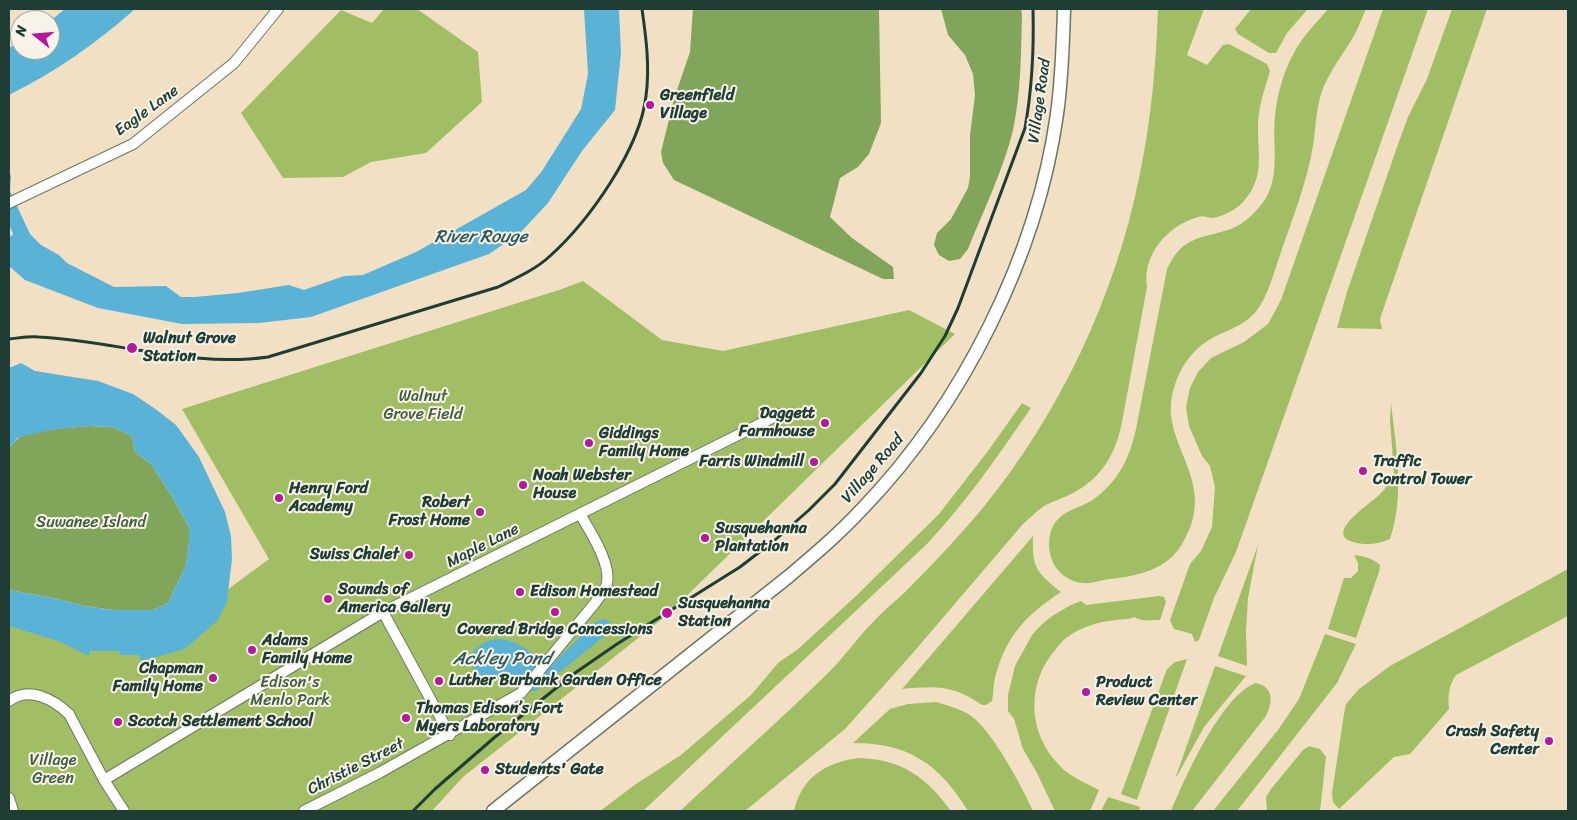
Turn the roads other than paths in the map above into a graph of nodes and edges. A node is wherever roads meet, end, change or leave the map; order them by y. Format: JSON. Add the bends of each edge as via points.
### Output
{"nodes":[{"id":1,"x":278,"y":9,"type":"edge"},
{"id":2,"x":1064,"y":9,"type":"edge"},
{"id":3,"x":9,"y":203,"type":"edge"},
{"id":4,"x":780,"y":414,"type":"dead end"},
{"id":5,"x":580,"y":514,"type":"junction"},
{"id":6,"x":383,"y":612,"type":"junction"},
{"id":7,"x":9,"y":701,"type":"edge"},
{"id":8,"x":450,"y":735,"type":"junction"},
{"id":9,"x":104,"y":780,"type":"junction"},
{"id":10,"x":9,"y":798,"type":"edge"},
{"id":11,"x":13,"y":811,"type":"edge"},
{"id":12,"x":124,"y":811,"type":"edge"},
{"id":13,"x":304,"y":811,"type":"edge"},
{"id":14,"x":493,"y":811,"type":"edge"}],
"edges":[{"from":1,"to":3,"type":"street","name":"Eagle Lane","via":[[234,63],[133,144]]},
{"from":2,"to":14,"type":"street","name":"Village Road","via":[[1057,116],[1032,218],[996,313],[965,373],[927,431],[863,508],[817,552]]},
{"from":4,"to":5,"type":"street","name":"Maple Lane"},
{"from":5,"to":6,"type":"street","name":"Maple Lane"},
{"from":5,"to":8,"type":"street","name":"Christie Street","via":[[607,570],[603,591],[521,693]]},
{"from":6,"to":8,"type":"street"},
{"from":6,"to":9,"type":"street","name":"Maple Lane"},
{"from":7,"to":9,"type":"street","via":[[25,694],[35,694],[61,706],[73,720]]},
{"from":8,"to":13,"type":"street","name":"Christie Street"},
{"from":9,"to":12,"type":"street"},
{"from":10,"to":11,"type":"street"}]}
